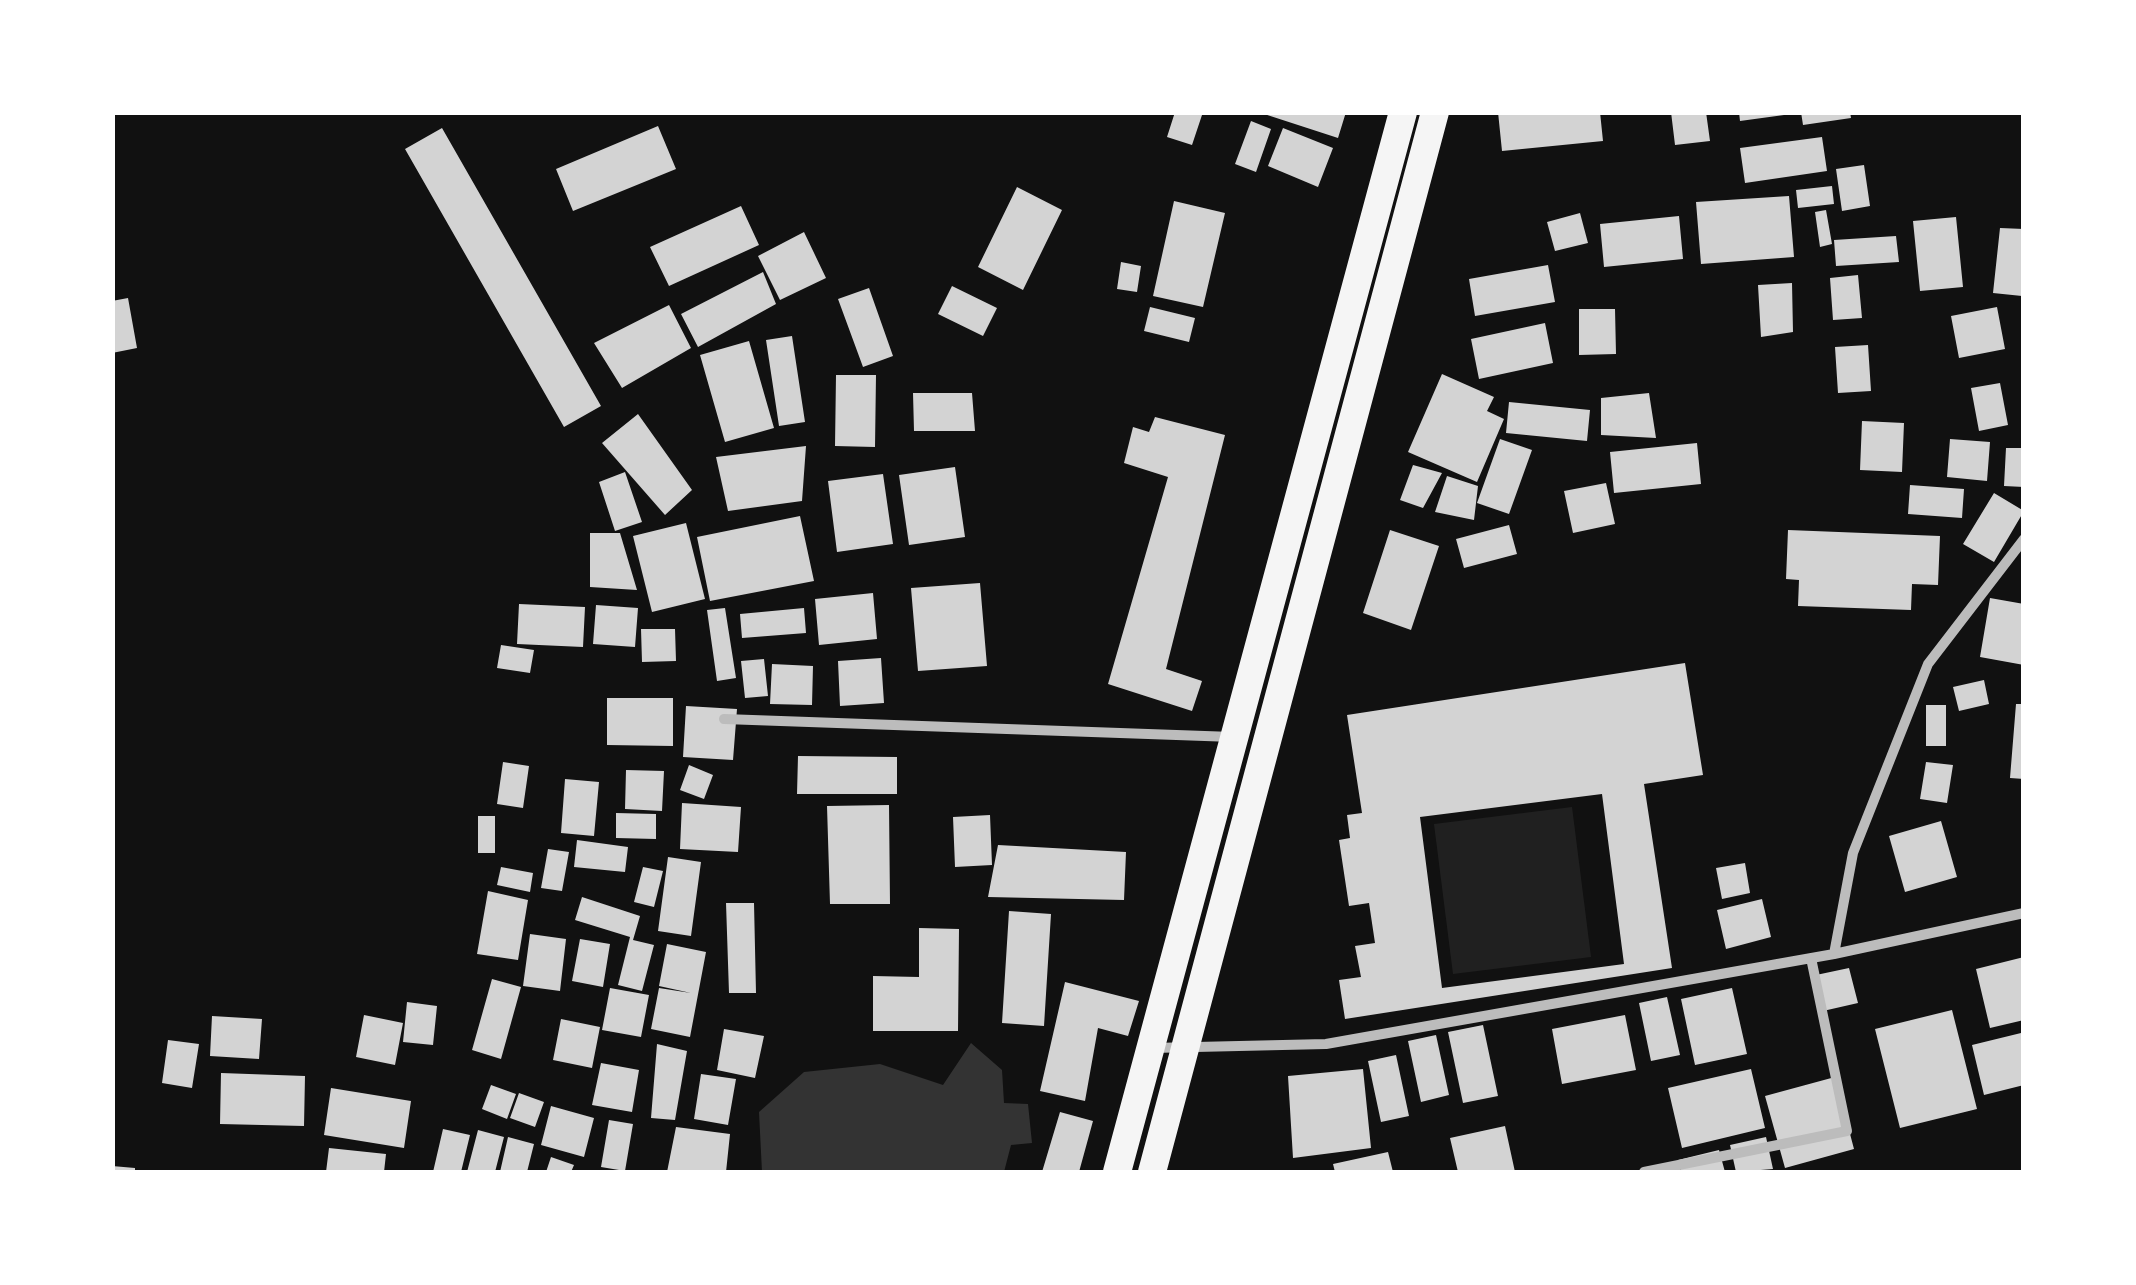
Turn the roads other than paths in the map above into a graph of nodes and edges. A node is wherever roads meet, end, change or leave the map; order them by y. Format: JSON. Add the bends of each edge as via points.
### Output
{"nodes":[{"id":1,"x":1402,"y":112,"type":"edge"},
{"id":2,"x":1436,"y":112,"type":"edge"},
{"id":3,"x":2024,"y":539,"type":"edge"},
{"id":4,"x":724,"y":719,"type":"dead end"},
{"id":5,"x":1234,"y":736,"type":"junction"},
{"id":6,"x":2024,"y":914,"type":"edge"},
{"id":7,"x":1834,"y":954,"type":"junction"},
{"id":8,"x":1811,"y":958,"type":"junction"},
{"id":9,"x":1186,"y":1047,"type":"junction"},
{"id":10,"x":1150,"y":1048,"type":"junction"},
{"id":11,"x":1117,"y":1172,"type":"edge"},
{"id":12,"x":1152,"y":1172,"type":"edge"},
{"id":13,"x":1644,"y":1172,"type":"edge"}],
"edges":[{"from":1,"to":5,"type":"highway"},
{"from":2,"to":9,"type":"highway"},
{"from":3,"to":7,"type":"street","via":[[1928,664],[1853,853]]},
{"from":4,"to":5,"type":"street"},
{"from":5,"to":10,"type":"highway"},
{"from":6,"to":7,"type":"street"},
{"from":7,"to":8,"type":"street"},
{"from":8,"to":9,"type":"street","via":[[1326,1044]]},
{"from":8,"to":13,"type":"street","via":[[1846,1131]]},
{"from":9,"to":10,"type":"street"},
{"from":9,"to":12,"type":"highway"},
{"from":10,"to":11,"type":"highway"}]}
